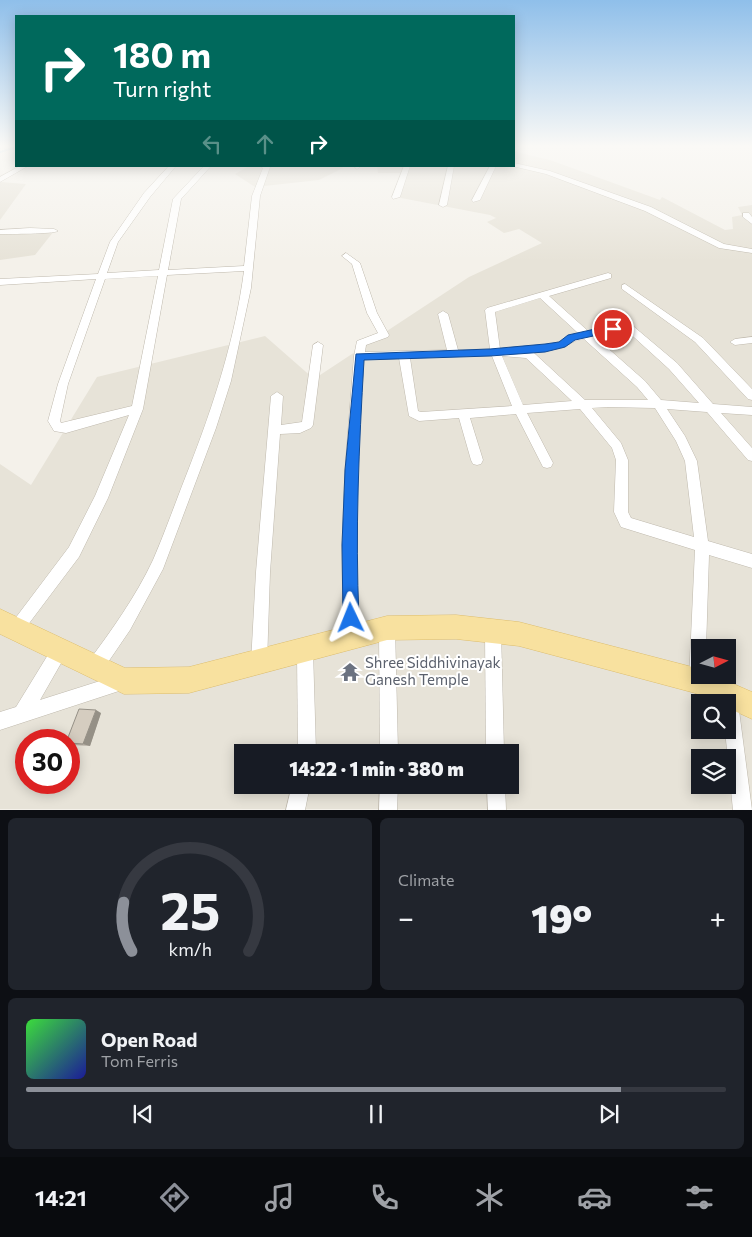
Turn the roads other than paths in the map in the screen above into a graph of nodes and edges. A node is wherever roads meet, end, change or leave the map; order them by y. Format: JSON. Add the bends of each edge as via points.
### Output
{"nodes":[{"id":1,"x":156,"y":185,"type":"edge"},
{"id":2,"x":190,"y":185,"type":"edge"},
{"id":3,"x":260,"y":185,"type":"edge"},
{"id":4,"x":400,"y":185,"type":"edge"},
{"id":5,"x":447,"y":185,"type":"edge"},
{"id":6,"x":484,"y":185,"type":"edge"},
{"id":7,"x":582,"y":185,"type":"edge"},
{"id":8,"x":396,"y":197,"type":"dead end"},
{"id":9,"x":476,"y":200,"type":"dead end"},
{"id":10,"x":443,"y":205,"type":"dead end"},
{"id":11,"x":54,"y":231,"type":"dead end"},
{"id":12,"x":0,"y":232,"type":"edge"},
{"id":13,"x":752,"y":251,"type":"edge"},
{"id":14,"x":346,"y":256,"type":"dead end"},
{"id":15,"x":247,"y":268,"type":"junction"},
{"id":16,"x":161,"y":274,"type":"junction"},
{"id":17,"x":608,"y":276,"type":"dead end"},
{"id":18,"x":103,"y":277,"type":"junction"},
{"id":19,"x":0,"y":282,"type":"edge"},
{"id":20,"x":625,"y":287,"type":"dead end"},
{"id":21,"x":542,"y":294,"type":"junction"},
{"id":22,"x":443,"y":314,"type":"dead end"},
{"id":23,"x":586,"y":334,"type":"junction"},
{"id":24,"x":752,"y":340,"type":"edge"},
{"id":25,"x":736,"y":342,"type":"dead end"},
{"id":26,"x":318,"y":345,"type":"dead end"},
{"id":27,"x":453,"y":352,"type":"junction"},
{"id":28,"x":495,"y":352,"type":"junction"},
{"id":29,"x":509,"y":352,"type":"junction"},
{"id":30,"x":404,"y":354,"type":"junction"},
{"id":31,"x":359,"y":356,"type":"junction"},
{"id":32,"x":277,"y":396,"type":"dead end"},
{"id":33,"x":752,"y":396,"type":"edge"},
{"id":34,"x":582,"y":404,"type":"junction"},
{"id":35,"x":658,"y":404,"type":"junction"},
{"id":36,"x":710,"y":408,"type":"junction"},
{"id":37,"x":137,"y":409,"type":"junction"},
{"id":38,"x":520,"y":411,"type":"junction"},
{"id":39,"x":752,"y":411,"type":"edge"},
{"id":40,"x":464,"y":414,"type":"junction"},
{"id":41,"x":274,"y":430,"type":"junction"},
{"id":42,"x":752,"y":456,"type":"edge"},
{"id":43,"x":477,"y":460,"type":"dead end"},
{"id":44,"x":547,"y":463,"type":"dead end"},
{"id":45,"x":702,"y":546,"type":"junction"},
{"id":46,"x":752,"y":561,"type":"edge"},
{"id":47,"x":8,"y":625,"type":"edge"},
{"id":48,"x":387,"y":628,"type":"junction"},
{"id":49,"x":493,"y":631,"type":"junction"},
{"id":50,"x":351,"y":636,"type":"junction"},
{"id":51,"x":699,"y":639,"type":"edge"},
{"id":52,"x":60,"y":651,"type":"junction"},
{"id":53,"x":305,"y":651,"type":"junction"},
{"id":54,"x":259,"y":663,"type":"junction"},
{"id":55,"x":94,"y":668,"type":"junction"},
{"id":56,"x":691,"y":680,"type":"edge"},
{"id":57,"x":124,"y":681,"type":"junction"},
{"id":58,"x":702,"y":684,"type":"edge"},
{"id":59,"x":727,"y":694,"type":"edge"},
{"id":60,"x":736,"y":698,"type":"edge"},
{"id":61,"x":752,"y":706,"type":"edge"},
{"id":62,"x":22,"y":713,"type":"junction"},
{"id":63,"x":0,"y":721,"type":"edge"},
{"id":64,"x":734,"y":739,"type":"edge"},
{"id":65,"x":307,"y":744,"type":"edge"},
{"id":66,"x":389,"y":744,"type":"edge"},
{"id":67,"x":495,"y":744,"type":"edge"},
{"id":68,"x":299,"y":794,"type":"edge"},
{"id":69,"x":389,"y":794,"type":"edge"},
{"id":70,"x":496,"y":794,"type":"edge"},
{"id":71,"x":295,"y":810,"type":"edge"},
{"id":72,"x":388,"y":810,"type":"edge"},
{"id":73,"x":497,"y":810,"type":"edge"},
{"id":74,"x":743,"y":810,"type":"edge"}],
"edges":[{"from":1,"to":18,"type":"street","via":[[114,242]]},
{"from":2,"to":16,"type":"street","via":[[177,199]]},
{"from":3,"to":15,"type":"street"},
{"from":4,"to":8,"type":"street"},
{"from":5,"to":10,"type":"street"},
{"from":6,"to":9,"type":"street"},
{"from":7,"to":13,"type":"street","via":[[648,210],[722,246]]},
{"from":11,"to":12,"type":"street"},
{"from":14,"to":31,"type":"street","via":[[356,263],[372,313],[384,336],[361,342]]},
{"from":15,"to":16,"type":"street"},
{"from":15,"to":55,"type":"street","via":[[246,288],[226,381],[178,516],[158,564],[125,625]]},
{"from":16,"to":18,"type":"street"},
{"from":16,"to":37,"type":"street"},
{"from":17,"to":21,"type":"street"},
{"from":18,"to":19,"type":"street"},
{"from":18,"to":37,"type":"street","via":[[63,384],[54,422],[58,428],[66,428]]},
{"from":20,"to":33,"type":"street","via":[[699,340]]},
{"from":21,"to":23,"type":"street"},
{"from":21,"to":28,"type":"street","via":[[490,310]]},
{"from":22,"to":27,"type":"street"},
{"from":23,"to":29,"type":"street","via":[[562,345]]},
{"from":23,"to":35,"type":"street"},
{"from":23,"to":36,"type":"street","via":[[626,326],[630,328],[674,366]]},
{"from":24,"to":25,"type":"street"},
{"from":26,"to":41,"type":"street","via":[[307,425]]},
{"from":27,"to":28,"type":"street"},
{"from":27,"to":30,"type":"street"},
{"from":28,"to":29,"type":"street"},
{"from":28,"to":38,"type":"street"},
{"from":29,"to":34,"type":"street","via":[[530,355]]},
{"from":30,"to":31,"type":"street"},
{"from":30,"to":40,"type":"street","via":[[413,413],[419,417]]},
{"from":31,"to":50,"type":"street","via":[[351,470]]},
{"from":32,"to":41,"type":"street"},
{"from":34,"to":35,"type":"street"},
{"from":34,"to":38,"type":"street"},
{"from":34,"to":45,"type":"street","via":[[618,446],[622,460],[621,512],[626,522]]},
{"from":35,"to":36,"type":"street"},
{"from":35,"to":45,"type":"street","via":[[691,461]]},
{"from":36,"to":39,"type":"street"},
{"from":36,"to":42,"type":"street"},
{"from":37,"to":47,"type":"street","via":[[101,498],[74,552]]},
{"from":38,"to":40,"type":"street"},
{"from":38,"to":44,"type":"street"},
{"from":40,"to":43,"type":"street"},
{"from":41,"to":54,"type":"street"},
{"from":45,"to":46,"type":"street"},
{"from":45,"to":51,"type":"street"},
{"from":47,"to":52,"type":"main road"},
{"from":48,"to":49,"type":"main road","via":[[456,627]]},
{"from":48,"to":50,"type":"main road"},
{"from":48,"to":66,"type":"street"},
{"from":49,"to":56,"type":"main road","via":[[519,634]]},
{"from":49,"to":67,"type":"street"},
{"from":50,"to":53,"type":"main road"},
{"from":52,"to":55,"type":"main road"},
{"from":52,"to":62,"type":"street"},
{"from":53,"to":54,"type":"main road"},
{"from":53,"to":65,"type":"street"},
{"from":54,"to":57,"type":"main road","via":[[188,680]]},
{"from":55,"to":57,"type":"main road"},
{"from":57,"to":62,"type":"street"},
{"from":58,"to":59,"type":"main road"},
{"from":60,"to":61,"type":"main road"},
{"from":62,"to":63,"type":"street"},
{"from":64,"to":74,"type":"street"},
{"from":68,"to":71,"type":"street"},
{"from":69,"to":72,"type":"street"},
{"from":70,"to":73,"type":"street"}]}
